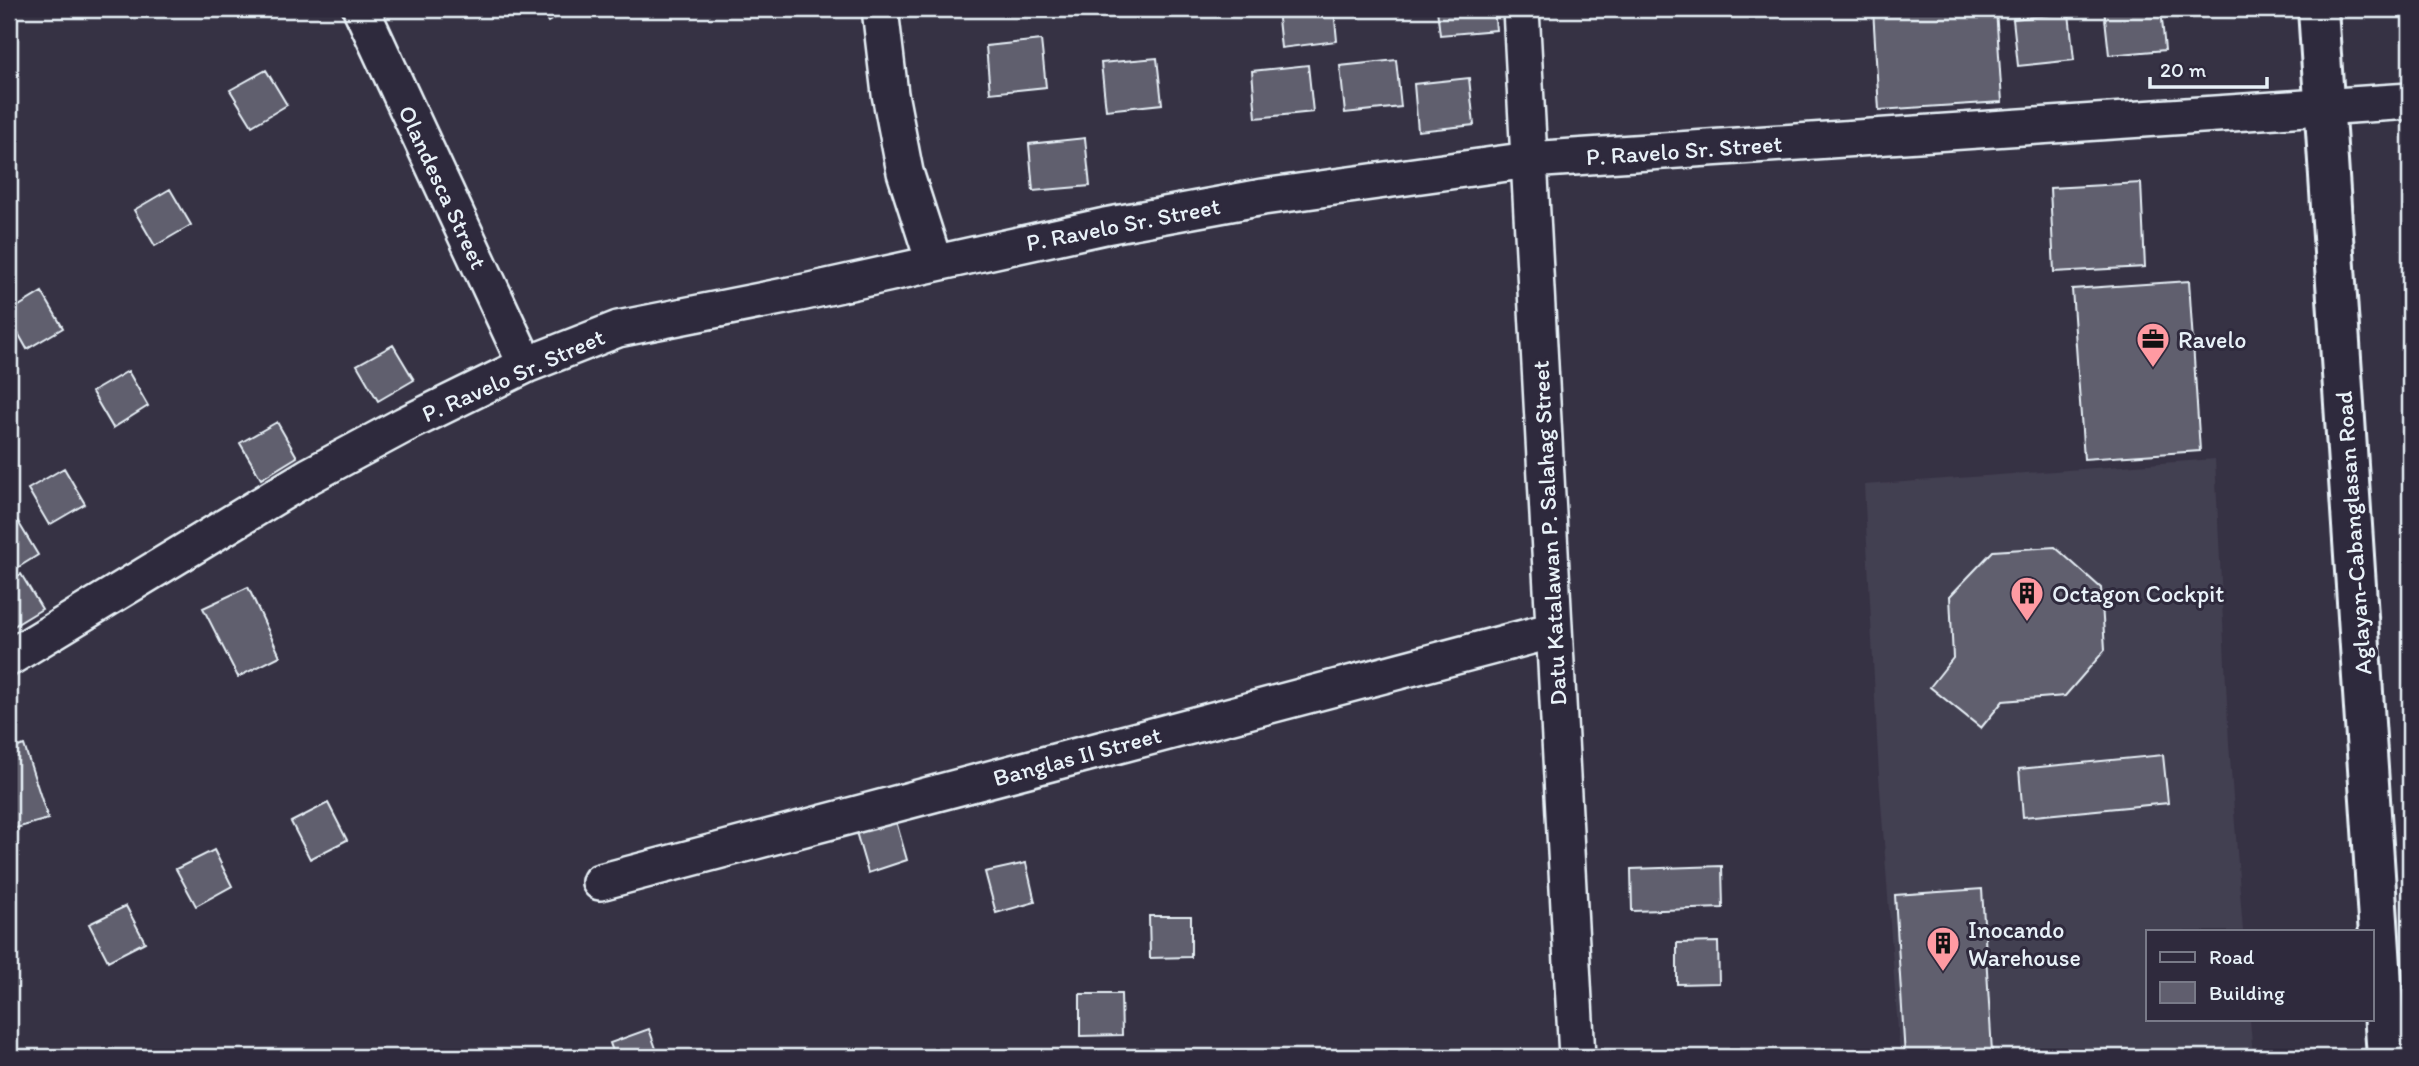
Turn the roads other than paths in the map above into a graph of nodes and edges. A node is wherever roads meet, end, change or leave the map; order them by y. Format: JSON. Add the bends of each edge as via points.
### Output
{"nodes":[{"id":1,"x":361,"y":9,"type":"edge"},
{"id":2,"x":880,"y":9,"type":"edge"},
{"id":3,"x":1521,"y":9,"type":"edge"},
{"id":4,"x":2318,"y":9,"type":"edge"},
{"id":5,"x":2410,"y":101,"type":"edge"},
{"id":6,"x":2325,"y":108,"type":"junction"},
{"id":7,"x":1529,"y":160,"type":"junction"},
{"id":8,"x":934,"y":262,"type":"junction"},
{"id":9,"x":526,"y":365,"type":"junction"},
{"id":10,"x":1555,"y":630,"type":"junction"},
{"id":11,"x":9,"y":658,"type":"edge"},
{"id":12,"x":600,"y":882,"type":"dead end"},
{"id":13,"x":1577,"y":1057,"type":"edge"},
{"id":14,"x":2387,"y":1057,"type":"edge"}],
"edges":[{"from":1,"to":9,"type":"street","name":"Olandesca Street"},
{"from":2,"to":8,"type":"street","via":[[905,172]]},
{"from":3,"to":7,"type":"street","name":"Datu Katalawan P. Salahag Street"},
{"from":4,"to":6,"type":"main road","name":"Aglayan-Cabanglasan Road"},
{"from":5,"to":6,"type":"street","name":"P. Ravelo Sr. Street"},
{"from":6,"to":7,"type":"street","name":"P. Ravelo Sr. Street"},
{"from":6,"to":14,"type":"main road","name":"Aglayan-Cabanglasan Road"},
{"from":7,"to":8,"type":"street","name":"P. Ravelo Sr. Street","via":[[1250,200]]},
{"from":7,"to":10,"type":"street","name":"Datu Katalawan P. Salahag Street"},
{"from":8,"to":9,"type":"street","name":"P. Ravelo Sr. Street","via":[[618,329]]},
{"from":9,"to":11,"type":"street","name":"P. Ravelo Sr. Street","via":[[309,476]]},
{"from":10,"to":12,"type":"street","name":"Banglas II Street"},
{"from":10,"to":13,"type":"street","name":"Datu Katalawan P. Salahag Street"}]}
